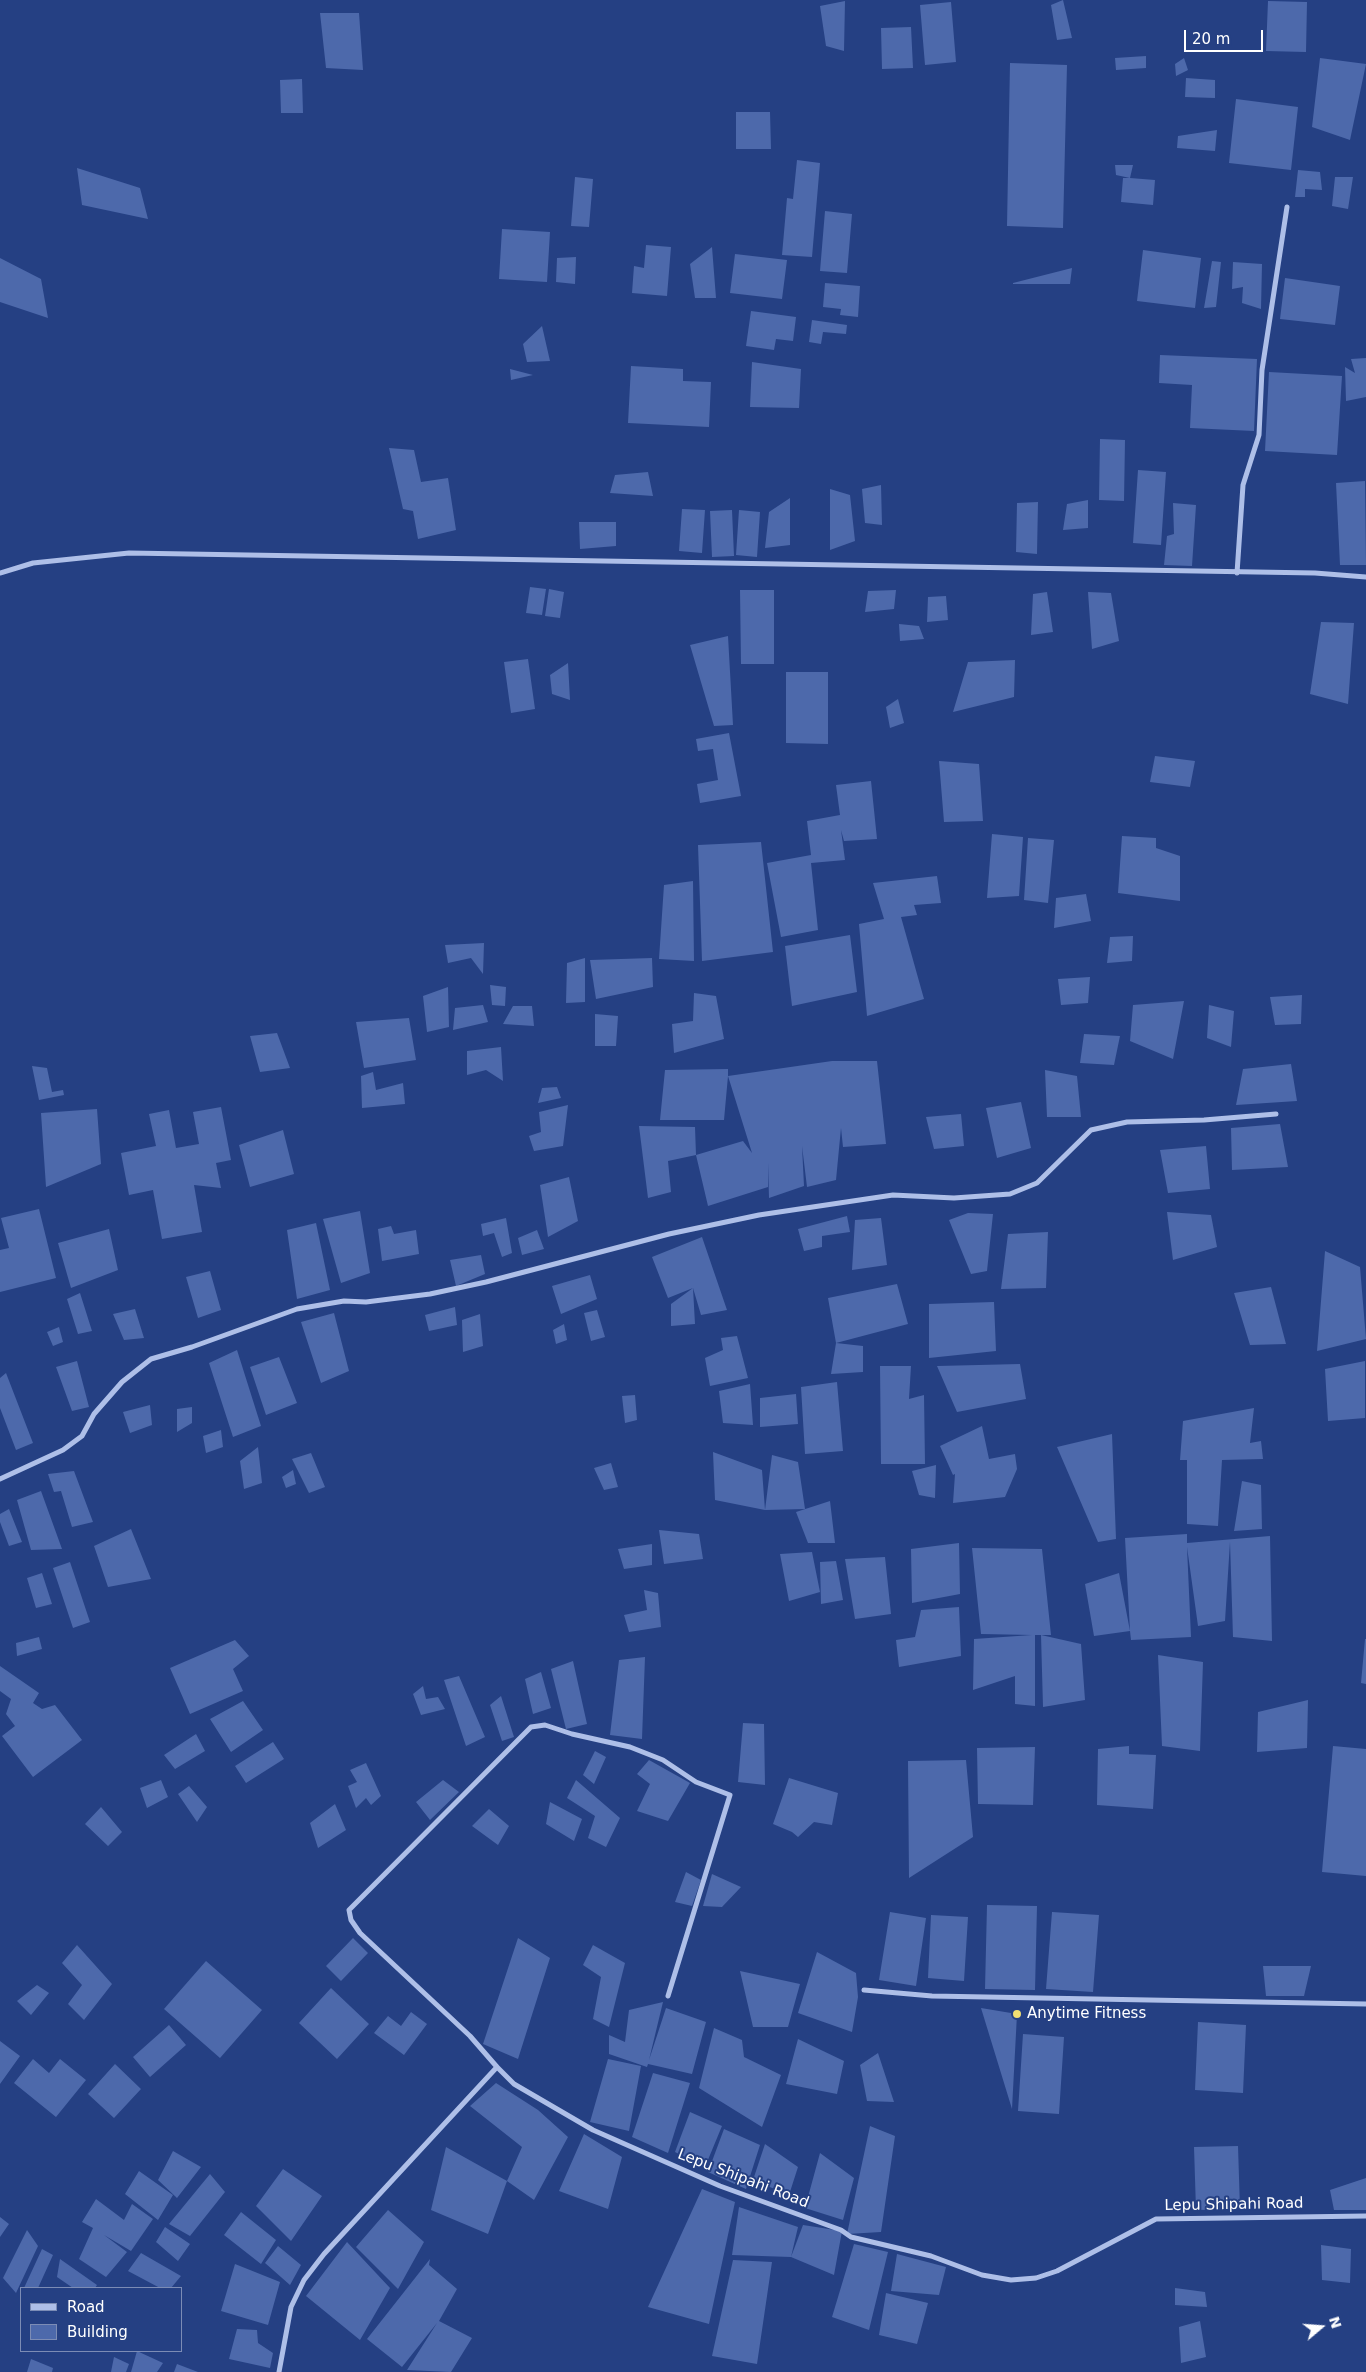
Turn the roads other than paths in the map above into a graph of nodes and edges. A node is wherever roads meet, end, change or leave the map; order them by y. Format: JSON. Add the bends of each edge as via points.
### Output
{"nodes":[{"id":1,"x":1287,"y":207,"type":"dead end"},
{"id":2,"x":0,"y":573,"type":"edge"},
{"id":3,"x":1237,"y":573,"type":"junction"},
{"id":4,"x":1366,"y":577,"type":"edge"},
{"id":5,"x":1276,"y":1114,"type":"dead end"},
{"id":6,"x":0,"y":1479,"type":"edge"},
{"id":7,"x":864,"y":1990,"type":"dead end"},
{"id":8,"x":668,"y":1996,"type":"dead end"},
{"id":9,"x":1366,"y":2004,"type":"edge"},
{"id":10,"x":497,"y":2067,"type":"junction"},
{"id":11,"x":1366,"y":2216,"type":"edge"},
{"id":12,"x":279,"y":2372,"type":"edge"}],
"edges":[{"from":1,"to":3,"type":"street","via":[[1262,370],[1258,435],[1243,484]]},
{"from":2,"to":3,"type":"street","via":[[34,563],[129,553]]},
{"from":3,"to":4,"type":"street"},
{"from":5,"to":6,"type":"street","via":[[1127,1122],[1091,1130],[1037,1182],[1010,1194],[954,1198],[893,1194],[759,1215],[669,1234],[430,1294],[366,1302],[344,1301],[297,1309],[151,1359],[122,1382],[94,1414],[82,1436],[63,1450]]},
{"from":7,"to":9,"type":"street","via":[[932,1996]]},
{"from":8,"to":10,"type":"street","name":"Lepu Shipahi Road","via":[[730,1795],[696,1782],[663,1760],[630,1747],[545,1725],[530,1728],[349,1910],[351,1920],[360,1933],[470,2036]]},
{"from":10,"to":11,"type":"street","name":"Lepu Shipahi Road","via":[[514,2084],[593,2130],[720,2186],[851,2236],[931,2256],[982,2275],[1011,2280],[1036,2278],[1057,2271],[1156,2219]]},
{"from":10,"to":12,"type":"street","via":[[324,2254],[304,2280],[291,2308]]}]}
